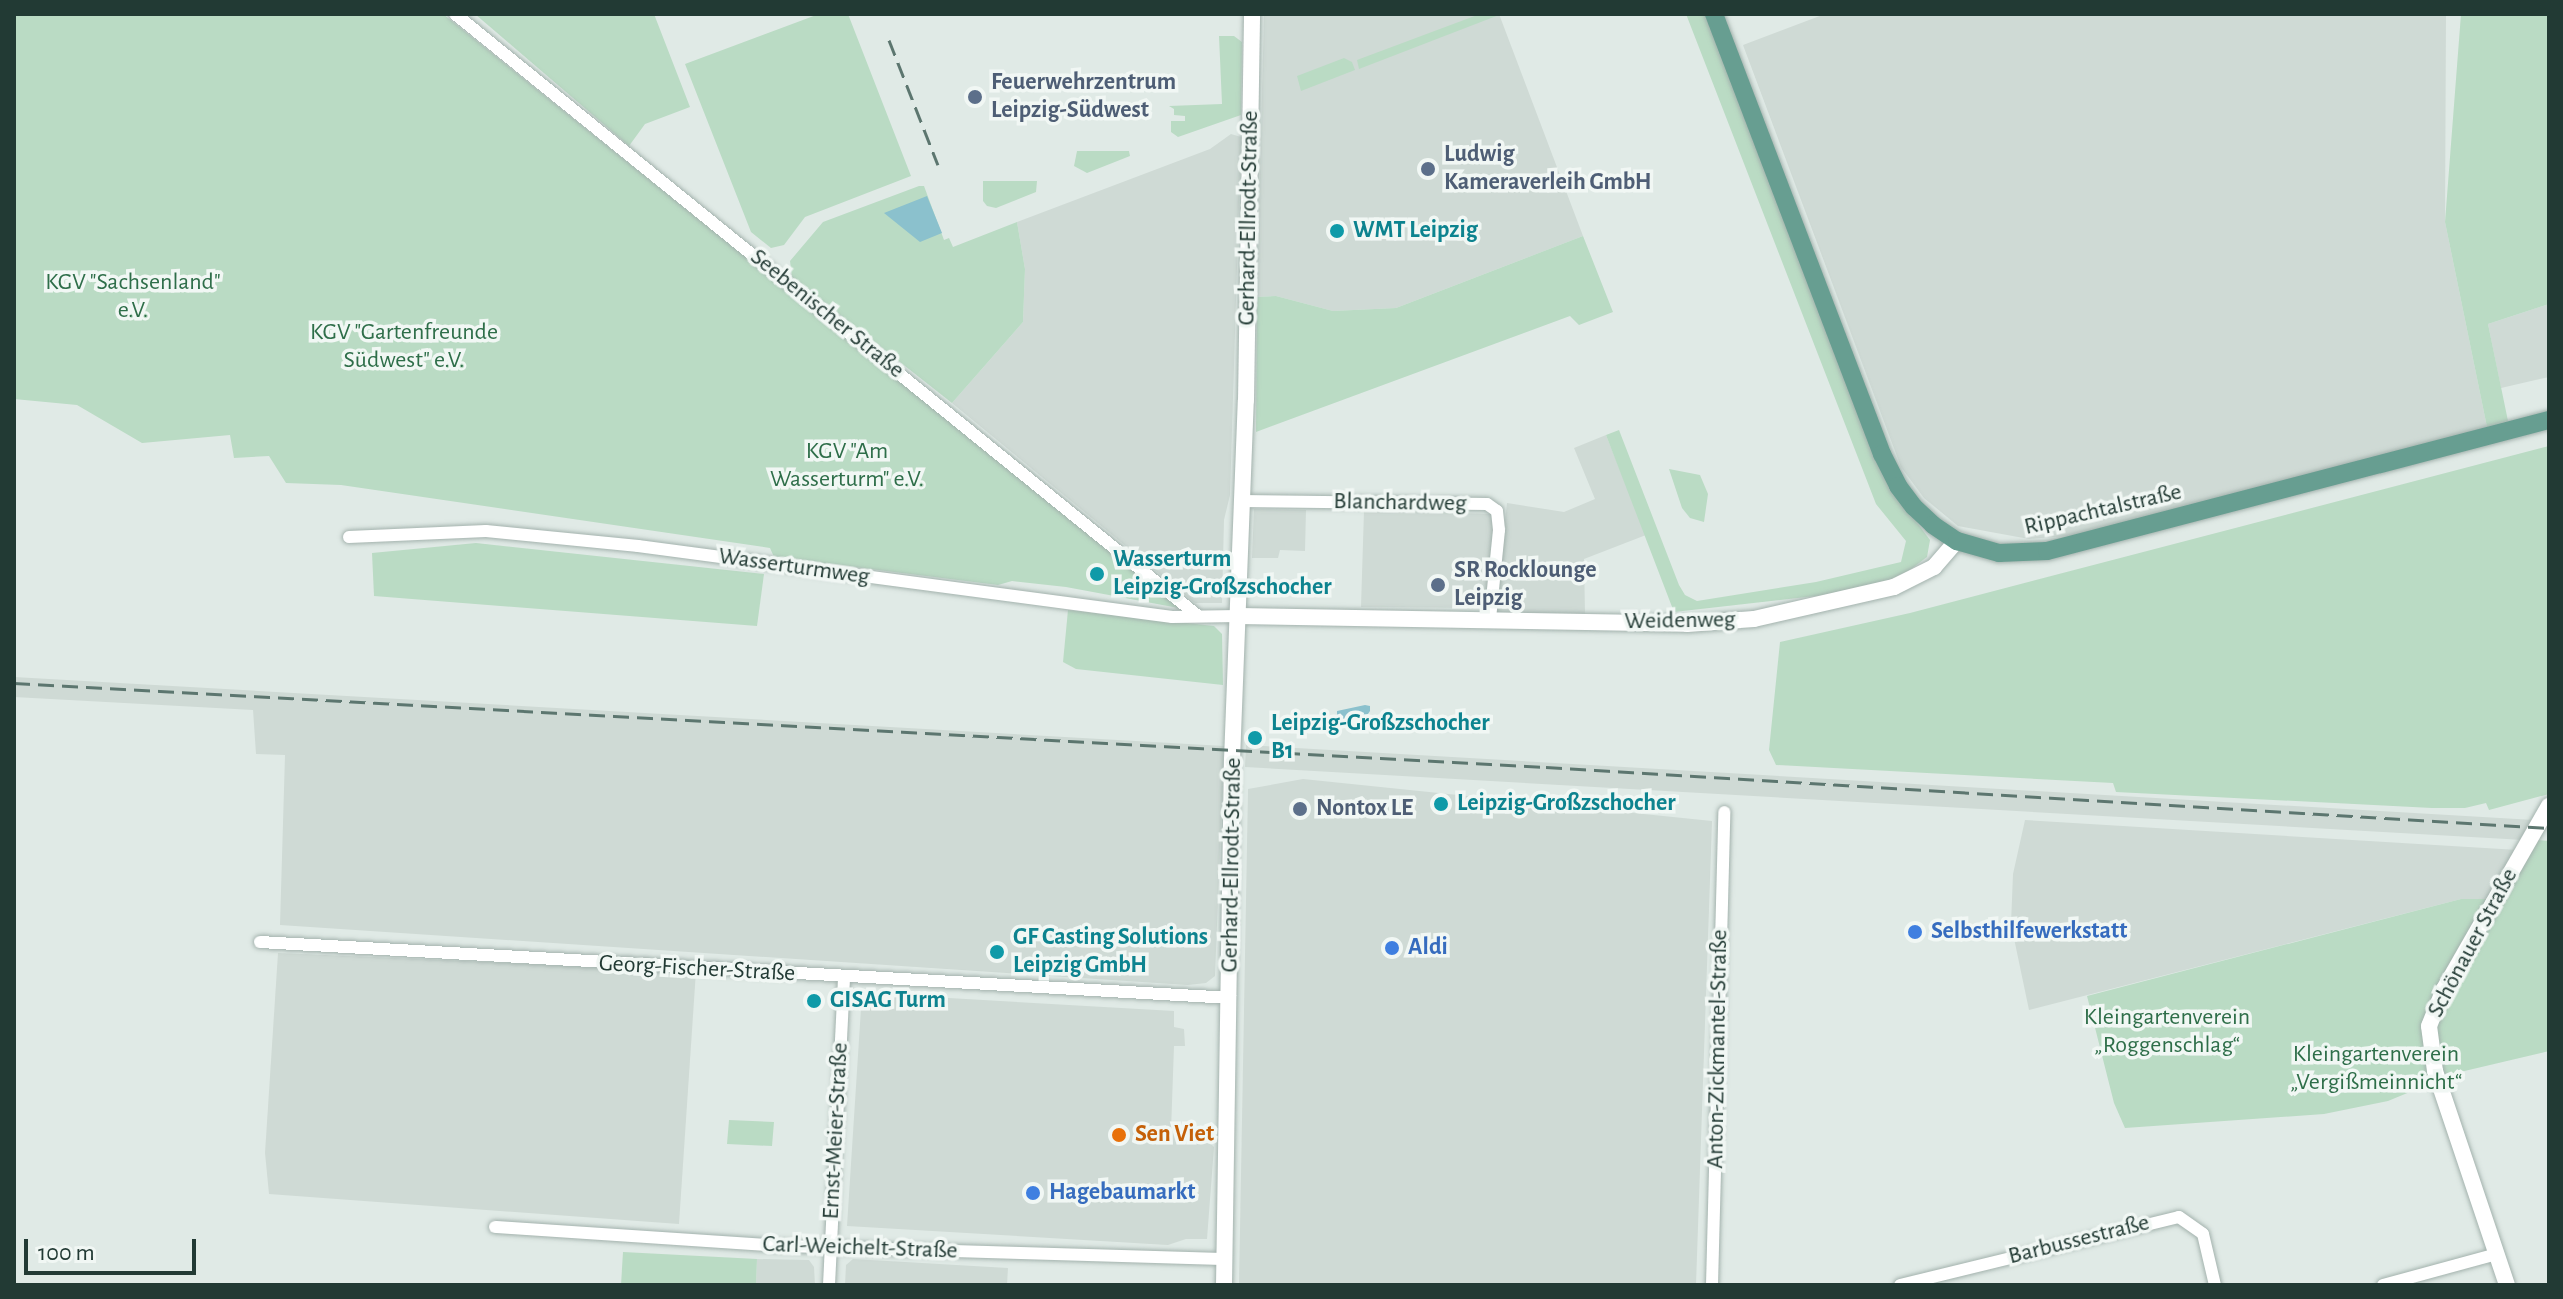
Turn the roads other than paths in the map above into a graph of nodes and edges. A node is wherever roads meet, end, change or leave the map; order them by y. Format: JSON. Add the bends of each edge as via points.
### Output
{"nodes":[{"id":1,"x":455,"y":14,"type":"edge"},
{"id":2,"x":1252,"y":14,"type":"edge"},
{"id":3,"x":1714,"y":14,"type":"edge"},
{"id":4,"x":2549,"y":420,"type":"edge"},
{"id":5,"x":1241,"y":501,"type":"junction"},
{"id":6,"x":349,"y":537,"type":"dead end"},
{"id":7,"x":1957,"y":541,"type":"junction"},
{"id":8,"x":1197,"y":615,"type":"junction"},
{"id":9,"x":1239,"y":616,"type":"junction"},
{"id":10,"x":1490,"y":618,"type":"junction"},
{"id":11,"x":2549,"y":806,"type":"edge"},
{"id":12,"x":1724,"y":812,"type":"dead end"},
{"id":13,"x":260,"y":942,"type":"dead end"},
{"id":14,"x":844,"y":977,"type":"junction"},
{"id":15,"x":1230,"y":998,"type":"junction"},
{"id":16,"x":495,"y":1227,"type":"dead end"},
{"id":17,"x":829,"y":1247,"type":"junction"},
{"id":18,"x":2497,"y":1254,"type":"junction"},
{"id":19,"x":1225,"y":1259,"type":"junction"},
{"id":20,"x":829,"y":1285,"type":"edge"},
{"id":21,"x":1224,"y":1285,"type":"edge"},
{"id":22,"x":1712,"y":1285,"type":"edge"},
{"id":23,"x":1900,"y":1285,"type":"edge"},
{"id":24,"x":2215,"y":1285,"type":"edge"},
{"id":25,"x":2383,"y":1285,"type":"edge"},
{"id":26,"x":2507,"y":1285,"type":"edge"}],
"edges":[{"from":1,"to":8,"type":"street","name":"Seebenischer Straße"},
{"from":2,"to":5,"type":"main road","name":"Gerhard-Ellrodt-Straße"},
{"from":3,"to":7,"type":"main road","name":"Rippachtalstraße","via":[[1882,454],[1914,507]]},
{"from":4,"to":7,"type":"main road","name":"Rippachtalstraße","via":[[2047,551],[1999,553]]},
{"from":5,"to":9,"type":"main road","name":"Gerhard-Ellrodt-Straße"},
{"from":5,"to":10,"type":"street","name":"Blanchardweg","via":[[1487,504],[1497,511],[1499,530]]},
{"from":6,"to":8,"type":"street","name":"Wasserturmweg","via":[[486,531],[638,546],[1172,617]]},
{"from":7,"to":10,"type":"main road","name":"Weidenweg","via":[[1934,567],[1894,587],[1754,619],[1687,624]]},
{"from":8,"to":9,"type":"street","name":"Wasserturmweg"},
{"from":9,"to":10,"type":"main road","name":"Weidenweg"},
{"from":9,"to":15,"type":"main road","name":"Gerhard-Ellrodt-Straße"},
{"from":11,"to":18,"type":"main road","name":"Schönauer Straße","via":[[2432,1014],[2428,1038]]},
{"from":12,"to":22,"type":"street","name":"Anton-Zickmantel-Straße"},
{"from":13,"to":14,"type":"street","name":"Georg-Fischer-Straße"},
{"from":14,"to":15,"type":"street","name":"Georg-Fischer-Straße"},
{"from":14,"to":17,"type":"street","name":"Ernst-Meier-Straße"},
{"from":15,"to":19,"type":"main road","name":"Gerhard-Ellrodt-Straße"},
{"from":16,"to":17,"type":"street","name":"Carl-Weichelt-Straße"},
{"from":17,"to":19,"type":"street","name":"Carl-Weichelt-Straße"},
{"from":17,"to":20,"type":"street","name":"Ernst-Meier-Straße"},
{"from":18,"to":25,"type":"street"},
{"from":18,"to":26,"type":"main road","name":"Schönauer Straße"},
{"from":19,"to":21,"type":"main road","name":"Gerhard-Ellrodt-Straße"},
{"from":23,"to":24,"type":"street","name":"Barbussestraße","via":[[2169,1217],[2179,1217],[2203,1234]]}]}
